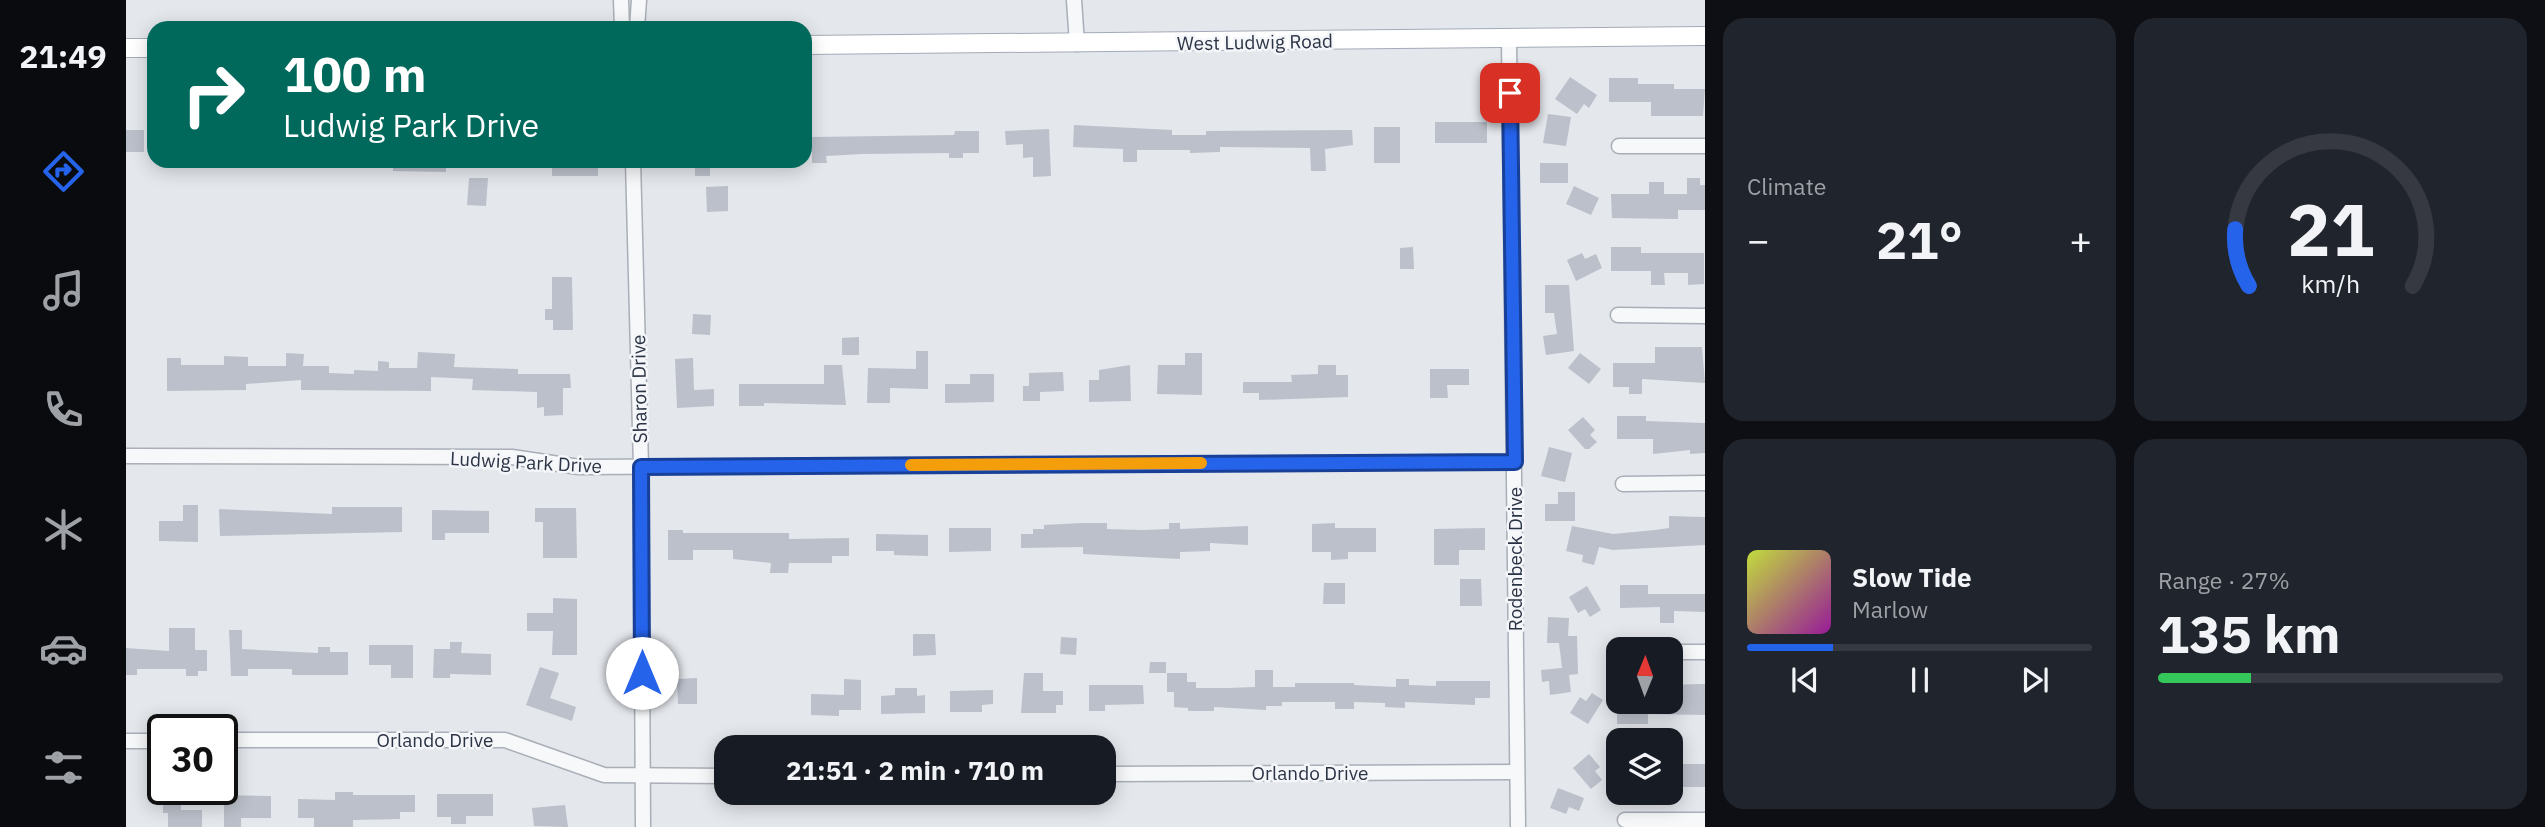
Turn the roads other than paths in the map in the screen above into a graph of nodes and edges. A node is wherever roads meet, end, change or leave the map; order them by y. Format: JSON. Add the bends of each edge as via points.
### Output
{"nodes":[{"id":1,"x":621,"y":0,"type":"edge"},
{"id":2,"x":639,"y":0,"type":"edge"},
{"id":3,"x":1074,"y":0,"type":"edge"},
{"id":4,"x":622,"y":21,"type":"edge"},
{"id":5,"x":638,"y":21,"type":"edge"},
{"id":6,"x":1705,"y":36,"type":"edge"},
{"id":7,"x":1509,"y":40,"type":"junction"},
{"id":8,"x":1077,"y":44,"type":"junction"},
{"id":9,"x":812,"y":45,"type":"edge"},
{"id":10,"x":126,"y":48,"type":"edge"},
{"id":11,"x":147,"y":48,"type":"edge"},
{"id":12,"x":1619,"y":146,"type":"dead end"},
{"id":13,"x":1705,"y":146,"type":"edge"},
{"id":14,"x":633,"y":168,"type":"edge"},
{"id":15,"x":1618,"y":315,"type":"dead end"},
{"id":16,"x":1705,"y":316,"type":"edge"},
{"id":17,"x":126,"y":456,"type":"edge"},
{"id":18,"x":1515,"y":462,"type":"junction"},
{"id":19,"x":641,"y":467,"type":"junction"},
{"id":20,"x":1705,"y":483,"type":"edge"},
{"id":21,"x":1623,"y":484,"type":"dead end"},
{"id":22,"x":1684,"y":652,"type":"edge"},
{"id":23,"x":1705,"y":652,"type":"edge"},
{"id":24,"x":238,"y":740,"type":"edge"},
{"id":25,"x":126,"y":741,"type":"edge"},
{"id":26,"x":147,"y":741,"type":"edge"},
{"id":27,"x":1516,"y":772,"type":"junction"},
{"id":28,"x":1116,"y":774,"type":"edge"},
{"id":29,"x":714,"y":776,"type":"edge"},
{"id":30,"x":642,"y":777,"type":"junction"},
{"id":31,"x":1625,"y":820,"type":"dead end"},
{"id":32,"x":1705,"y":820,"type":"edge"},
{"id":33,"x":643,"y":827,"type":"edge"},
{"id":34,"x":1518,"y":827,"type":"edge"}],
"edges":[{"from":1,"to":4,"type":"street"},
{"from":2,"to":5,"type":"street"},
{"from":3,"to":8,"type":"street"},
{"from":6,"to":7,"type":"main road","name":"West Ludwig Road"},
{"from":7,"to":8,"type":"main road","name":"West Ludwig Road"},
{"from":7,"to":18,"type":"street","name":"Rodenbeck Drive"},
{"from":8,"to":9,"type":"main road","name":"West Ludwig Road"},
{"from":10,"to":11,"type":"main road"},
{"from":12,"to":13,"type":"street"},
{"from":14,"to":19,"type":"street","name":"Sharon Drive"},
{"from":15,"to":16,"type":"street"},
{"from":17,"to":19,"type":"street","name":"Ludwig Park Drive","via":[[512,457],[579,467]]},
{"from":18,"to":19,"type":"street","name":"Ludwig Park Drive"},
{"from":18,"to":27,"type":"street","name":"Rodenbeck Drive"},
{"from":19,"to":30,"type":"street","name":"Sharon Drive"},
{"from":20,"to":21,"type":"street"},
{"from":22,"to":23,"type":"street"},
{"from":24,"to":30,"type":"street","name":"Orlando Drive","via":[[505,740],[604,775]]},
{"from":25,"to":26,"type":"street"},
{"from":27,"to":28,"type":"street","name":"Orlando Drive"},
{"from":27,"to":34,"type":"street","name":"Rodenbeck Drive"},
{"from":29,"to":30,"type":"street","name":"Orlando Drive"},
{"from":30,"to":33,"type":"street","name":"Sharon Drive"},
{"from":31,"to":32,"type":"street"}]}
